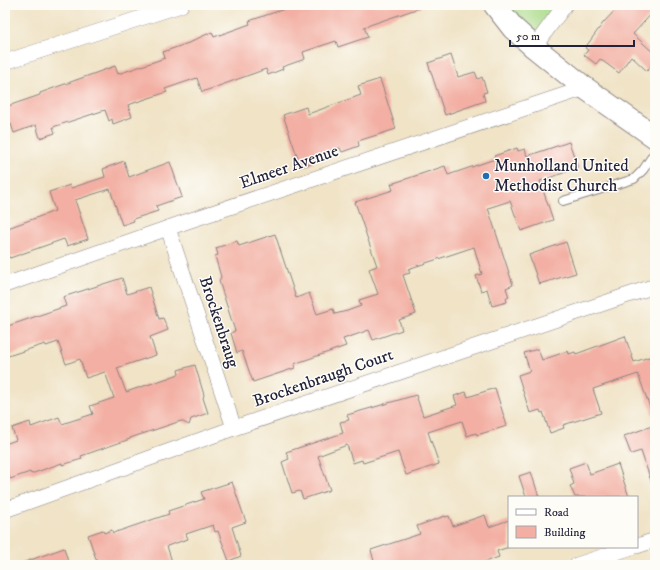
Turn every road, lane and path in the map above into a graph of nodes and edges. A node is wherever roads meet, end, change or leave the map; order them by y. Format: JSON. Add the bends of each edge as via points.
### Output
{"nodes":[{"id":1,"x":181,"y":5,"type":"edge"},
{"id":2,"x":495,"y":5,"type":"edge"},
{"id":3,"x":565,"y":5,"type":"edge"},
{"id":4,"x":534,"y":48,"type":"junction"},
{"id":5,"x":5,"y":62,"type":"edge"},
{"id":6,"x":585,"y":88,"type":"junction"},
{"id":7,"x":655,"y":137,"type":"edge"},
{"id":8,"x":655,"y":152,"type":"edge"},
{"id":9,"x":563,"y":201,"type":"dead end"},
{"id":10,"x":168,"y":228,"type":"junction"},
{"id":11,"x":5,"y":285,"type":"edge"},
{"id":12,"x":655,"y":286,"type":"edge"},
{"id":13,"x":234,"y":428,"type":"junction"},
{"id":14,"x":5,"y":510,"type":"edge"},
{"id":15,"x":655,"y":540,"type":"edge"},
{"id":16,"x":638,"y":546,"type":"edge"},
{"id":17,"x":629,"y":548,"type":"edge"},
{"id":18,"x":577,"y":565,"type":"edge"}],
"edges":[{"from":1,"to":5,"type":"street"},
{"from":2,"to":4,"type":"main road","via":[[513,28]]},
{"from":3,"to":4,"type":"street"},
{"from":4,"to":6,"type":"main road"},
{"from":6,"to":7,"type":"main road"},
{"from":6,"to":10,"type":"street","name":"Elmeer Avenue"},
{"from":8,"to":9,"type":"lane","via":[[634,179]]},
{"from":10,"to":11,"type":"street","name":"Elmeer Avenue"},
{"from":10,"to":13,"type":"street","name":"Brockenbraug"},
{"from":12,"to":13,"type":"street","name":"Brockenbraugh Court"},
{"from":13,"to":14,"type":"street","name":"Brockenbraugh Court"},
{"from":15,"to":16,"type":"street"},
{"from":17,"to":18,"type":"street"}]}
